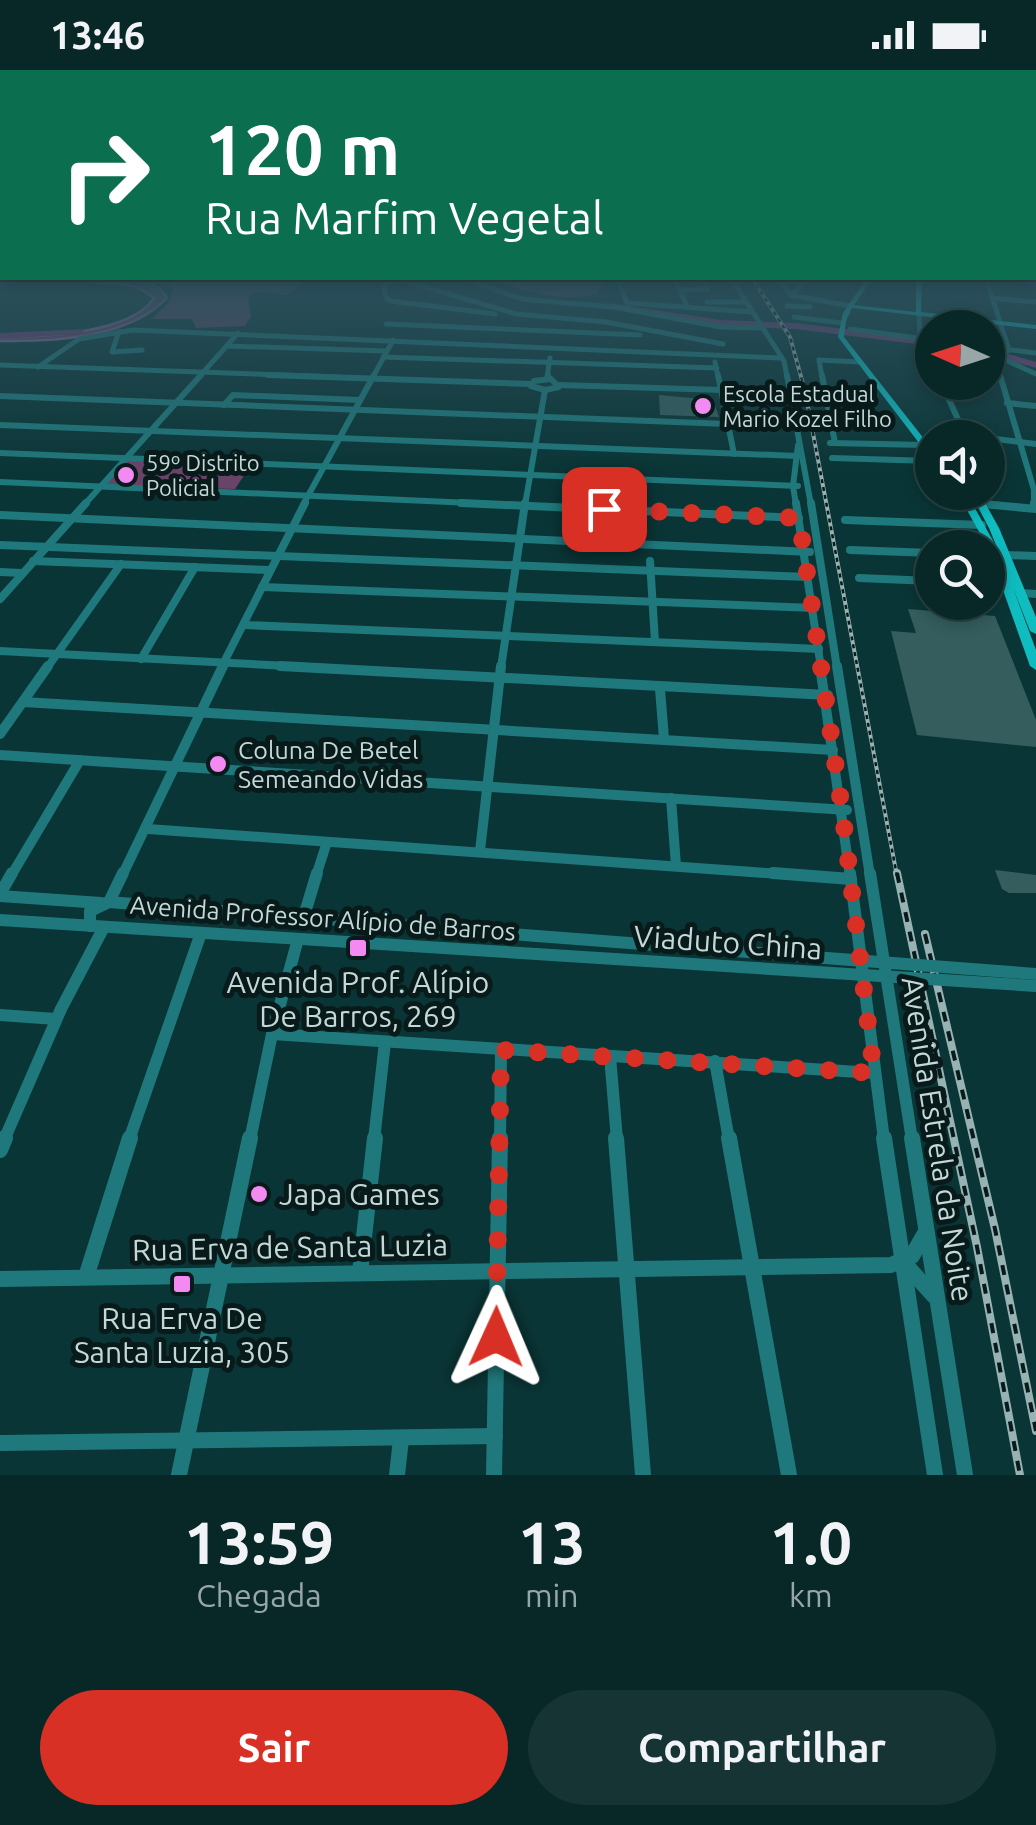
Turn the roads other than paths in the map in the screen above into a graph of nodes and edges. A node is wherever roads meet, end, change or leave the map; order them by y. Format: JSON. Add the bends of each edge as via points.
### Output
{"nodes":[{"id":1,"x":393,"y":340,"type":"edge"},
{"id":2,"x":79,"y":341,"type":"edge"},
{"id":3,"x":116,"y":341,"type":"edge"},
{"id":4,"x":233,"y":341,"type":"edge"},
{"id":5,"x":406,"y":341,"type":"edge"},
{"id":6,"x":553,"y":341,"type":"edge"},
{"id":7,"x":703,"y":341,"type":"edge"},
{"id":8,"x":721,"y":341,"type":"edge"},
{"id":9,"x":770,"y":341,"type":"edge"},
{"id":10,"x":850,"y":341,"type":"edge"},
{"id":11,"x":853,"y":341,"type":"edge"},
{"id":12,"x":723,"y":344,"type":"junction"},
{"id":13,"x":228,"y":346,"type":"junction"},
{"id":14,"x":551,"y":347,"type":"junction"},
{"id":15,"x":142,"y":350,"type":"dead end"},
{"id":16,"x":1005,"y":353,"type":"edge"},
{"id":17,"x":1036,"y":353,"type":"edge"},
{"id":18,"x":384,"y":354,"type":"junction"},
{"id":19,"x":1005,"y":354,"type":"edge"},
{"id":20,"x":714,"y":355,"type":"junction"},
{"id":21,"x":730,"y":355,"type":"junction"},
{"id":22,"x":782,"y":358,"type":"junction"},
{"id":23,"x":550,"y":362,"type":"junction"},
{"id":24,"x":860,"y":362,"type":"junction"},
{"id":25,"x":0,"y":365,"type":"edge"},
{"id":26,"x":38,"y":367,"type":"junction"},
{"id":27,"x":717,"y":368,"type":"junction"},
{"id":28,"x":203,"y":372,"type":"junction"},
{"id":29,"x":1036,"y":374,"type":"edge"},
{"id":30,"x":372,"y":378,"type":"junction"},
{"id":31,"x":1005,"y":378,"type":"edge"},
{"id":32,"x":547,"y":379,"type":"junction"},
{"id":33,"x":531,"y":384,"type":"junction"},
{"id":34,"x":560,"y":385,"type":"junction"},
{"id":35,"x":545,"y":390,"type":"junction"},
{"id":36,"x":722,"y":390,"type":"junction"},
{"id":37,"x":0,"y":396,"type":"edge"},
{"id":38,"x":175,"y":402,"type":"junction"},
{"id":39,"x":1007,"y":403,"type":"junction"},
{"id":40,"x":358,"y":405,"type":"junction"},
{"id":41,"x":1036,"y":406,"type":"edge"},
{"id":42,"x":541,"y":416,"type":"junction"},
{"id":43,"x":915,"y":423,"type":"edge"},
{"id":44,"x":727,"y":424,"type":"junction"},
{"id":45,"x":0,"y":425,"type":"edge"},
{"id":46,"x":915,"y":425,"type":"edge"},
{"id":47,"x":149,"y":431,"type":"junction"},
{"id":48,"x":339,"y":438,"type":"junction"},
{"id":49,"x":915,"y":440,"type":"edge"},
{"id":50,"x":1005,"y":441,"type":"edge"},
{"id":51,"x":1019,"y":442,"type":"junction"},
{"id":52,"x":1036,"y":444,"type":"edge"},
{"id":53,"x":536,"y":446,"type":"junction"},
{"id":54,"x":0,"y":453,"type":"edge"},
{"id":55,"x":734,"y":454,"type":"junction"},
{"id":56,"x":799,"y":456,"type":"junction"},
{"id":57,"x":125,"y":458,"type":"junction"},
{"id":58,"x":832,"y":458,"type":"dead end"},
{"id":59,"x":915,"y":458,"type":"edge"},
{"id":60,"x":324,"y":466,"type":"junction"},
{"id":61,"x":530,"y":474,"type":"junction"},
{"id":62,"x":0,"y":482,"type":"edge"},
{"id":63,"x":799,"y":486,"type":"junction"},
{"id":64,"x":98,"y":487,"type":"junction"},
{"id":65,"x":1035,"y":491,"type":"edge"},
{"id":66,"x":308,"y":496,"type":"junction"},
{"id":67,"x":1005,"y":504,"type":"edge"},
{"id":68,"x":525,"y":506,"type":"junction"},
{"id":69,"x":1035,"y":509,"type":"edge"},
{"id":70,"x":976,"y":510,"type":"edge"},
{"id":71,"x":0,"y":515,"type":"edge"},
{"id":72,"x":71,"y":518,"type":"junction"},
{"id":73,"x":799,"y":518,"type":"junction"},
{"id":74,"x":845,"y":520,"type":"dead end"},
{"id":75,"x":982,"y":525,"type":"junction"},
{"id":76,"x":291,"y":528,"type":"junction"},
{"id":77,"x":984,"y":530,"type":"edge"},
{"id":78,"x":519,"y":538,"type":"junction"},
{"id":79,"x":0,"y":545,"type":"edge"},
{"id":80,"x":45,"y":547,"type":"junction"},
{"id":81,"x":850,"y":550,"type":"dead end"},
{"id":82,"x":810,"y":552,"type":"junction"},
{"id":83,"x":915,"y":553,"type":"edge"},
{"id":84,"x":1005,"y":556,"type":"edge"},
{"id":85,"x":1036,"y":556,"type":"edge"},
{"id":86,"x":275,"y":557,"type":"junction"},
{"id":87,"x":32,"y":561,"type":"junction"},
{"id":88,"x":121,"y":564,"type":"junction"},
{"id":89,"x":514,"y":566,"type":"junction"},
{"id":90,"x":650,"y":566,"type":"junction"},
{"id":91,"x":1005,"y":569,"type":"edge"},
{"id":92,"x":194,"y":570,"type":"junction"},
{"id":93,"x":0,"y":572,"type":"edge"},
{"id":94,"x":22,"y":573,"type":"junction"},
{"id":95,"x":268,"y":573,"type":"junction"},
{"id":96,"x":808,"y":577,"type":"junction"},
{"id":97,"x":859,"y":578,"type":"dead end"},
{"id":98,"x":915,"y":580,"type":"edge"},
{"id":99,"x":1005,"y":581,"type":"edge"},
{"id":100,"x":1006,"y":584,"type":"joint"},
{"id":101,"x":262,"y":587,"type":"junction"},
{"id":102,"x":1021,"y":594,"type":"junction"},
{"id":103,"x":1036,"y":594,"type":"edge"},
{"id":104,"x":509,"y":597,"type":"junction"},
{"id":105,"x":0,"y":599,"type":"edge"},
{"id":106,"x":652,"y":602,"type":"junction"},
{"id":107,"x":819,"y":608,"type":"junction"},
{"id":108,"x":245,"y":624,"type":"junction"},
{"id":109,"x":1036,"y":631,"type":"edge"},
{"id":110,"x":506,"y":637,"type":"junction"},
{"id":111,"x":655,"y":642,"type":"junction"},
{"id":112,"x":818,"y":649,"type":"junction"},
{"id":113,"x":0,"y":651,"type":"edge"},
{"id":114,"x":56,"y":654,"type":"junction"},
{"id":115,"x":141,"y":659,"type":"junction"},
{"id":116,"x":226,"y":664,"type":"junction"},
{"id":117,"x":1036,"y":666,"type":"edge"},
{"id":118,"x":500,"y":680,"type":"junction"},
{"id":119,"x":660,"y":689,"type":"junction"},
{"id":120,"x":826,"y":696,"type":"junction"},
{"id":121,"x":840,"y":696,"type":"junction"},
{"id":122,"x":23,"y":702,"type":"junction"},
{"id":123,"x":203,"y":712,"type":"junction"},
{"id":124,"x":494,"y":730,"type":"junction"},
{"id":125,"x":0,"y":734,"type":"edge"},
{"id":126,"x":664,"y":739,"type":"junction"},
{"id":127,"x":833,"y":750,"type":"junction"},
{"id":128,"x":0,"y":755,"type":"edge"},
{"id":129,"x":80,"y":760,"type":"junction"},
{"id":130,"x":177,"y":766,"type":"junction"},
{"id":131,"x":488,"y":786,"type":"junction"},
{"id":132,"x":670,"y":798,"type":"junction"},
{"id":133,"x":842,"y":809,"type":"junction"},
{"id":134,"x":858,"y":810,"type":"junction"},
{"id":135,"x":148,"y":828,"type":"junction"},
{"id":136,"x":328,"y":842,"type":"junction"},
{"id":137,"x":480,"y":852,"type":"junction"},
{"id":138,"x":676,"y":866,"type":"junction"},
{"id":139,"x":850,"y":878,"type":"junction"},
{"id":140,"x":0,"y":895,"type":"edge"},
{"id":141,"x":109,"y":903,"type":"junction"},
{"id":142,"x":304,"y":916,"type":"junction"},
{"id":143,"x":0,"y":920,"type":"edge"},
{"id":144,"x":99,"y":927,"type":"junction"},
{"id":145,"x":200,"y":933,"type":"junction"},
{"id":146,"x":538,"y":936,"type":"joint"},
{"id":147,"x":298,"y":939,"type":"junction"},
{"id":148,"x":536,"y":954,"type":"joint"},
{"id":149,"x":1036,"y":974,"type":"edge"},
{"id":150,"x":1036,"y":986,"type":"edge"},
{"id":151,"x":0,"y":1015,"type":"edge"},
{"id":152,"x":56,"y":1018,"type":"junction"},
{"id":153,"x":272,"y":1034,"type":"junction"},
{"id":154,"x":385,"y":1042,"type":"junction"},
{"id":155,"x":501,"y":1050,"type":"junction"},
{"id":156,"x":610,"y":1056,"type":"junction"},
{"id":157,"x":715,"y":1061,"type":"junction"},
{"id":158,"x":874,"y":1073,"type":"junction"},
{"id":159,"x":1,"y":1146,"type":"edge"},
{"id":160,"x":924,"y":1234,"type":"junction"},
{"id":161,"x":904,"y":1264,"type":"junction"},
{"id":162,"x":752,"y":1266,"type":"junction"},
{"id":163,"x":628,"y":1270,"type":"junction"},
{"id":164,"x":498,"y":1271,"type":"junction"},
{"id":165,"x":360,"y":1273,"type":"junction"},
{"id":166,"x":221,"y":1276,"type":"junction"},
{"id":167,"x":86,"y":1278,"type":"junction"},
{"id":168,"x":0,"y":1279,"type":"edge"},
{"id":169,"x":935,"y":1298,"type":"junction"},
{"id":170,"x":495,"y":1436,"type":"junction"},
{"id":171,"x":402,"y":1439,"type":"junction"},
{"id":172,"x":187,"y":1440,"type":"junction"},
{"id":173,"x":0,"y":1443,"type":"edge"},
{"id":174,"x":179,"y":1475,"type":"edge"},
{"id":175,"x":397,"y":1475,"type":"edge"},
{"id":176,"x":494,"y":1475,"type":"edge"},
{"id":177,"x":643,"y":1475,"type":"edge"},
{"id":178,"x":789,"y":1475,"type":"edge"},
{"id":179,"x":935,"y":1475,"type":"edge"},
{"id":180,"x":965,"y":1475,"type":"edge"}],
"edges":[{"from":1,"to":18,"type":"street"},
{"from":2,"to":26,"type":"street"},
{"from":3,"to":15,"type":"street","via":[[112,352]]},
{"from":4,"to":13,"type":"street"},
{"from":5,"to":14,"type":"street"},
{"from":6,"to":14,"type":"street"},
{"from":7,"to":12,"type":"street"},
{"from":8,"to":12,"type":"street"},
{"from":9,"to":22,"type":"street"},
{"from":10,"to":24,"type":"main road"},
{"from":11,"to":43,"type":"main road"},
{"from":12,"to":21,"type":"street"},
{"from":13,"to":18,"type":"street"},
{"from":13,"to":28,"type":"street"},
{"from":14,"to":20,"type":"street"},
{"from":14,"to":23,"type":"street"},
{"from":16,"to":17,"type":"street"},
{"from":18,"to":23,"type":"street"},
{"from":18,"to":30,"type":"street"},
{"from":19,"to":29,"type":"street"},
{"from":20,"to":21,"type":"street"},
{"from":20,"to":27,"type":"street"},
{"from":21,"to":22,"type":"street"},
{"from":22,"to":56,"type":"street","name":"Avenida Estrela da Noite"},
{"from":23,"to":27,"type":"street"},
{"from":23,"to":32,"type":"street"},
{"from":24,"to":46,"type":"main road"},
{"from":24,"to":49,"type":"street","via":[[819,360],[832,443]]},
{"from":25,"to":26,"type":"street"},
{"from":26,"to":28,"type":"street"},
{"from":27,"to":36,"type":"street"},
{"from":28,"to":30,"type":"street"},
{"from":28,"to":38,"type":"street"},
{"from":30,"to":33,"type":"street"},
{"from":30,"to":40,"type":"street"},
{"from":31,"to":39,"type":"street"},
{"from":32,"to":33,"type":"street"},
{"from":32,"to":34,"type":"street"},
{"from":33,"to":35,"type":"street"},
{"from":34,"to":35,"type":"street"},
{"from":34,"to":36,"type":"street"},
{"from":35,"to":42,"type":"street"},
{"from":36,"to":44,"type":"street"},
{"from":37,"to":38,"type":"street"},
{"from":38,"to":40,"type":"street"},
{"from":38,"to":47,"type":"street"},
{"from":39,"to":41,"type":"street"},
{"from":39,"to":51,"type":"street"},
{"from":40,"to":42,"type":"street"},
{"from":40,"to":48,"type":"street"},
{"from":42,"to":44,"type":"street"},
{"from":42,"to":53,"type":"street"},
{"from":44,"to":55,"type":"street"},
{"from":45,"to":47,"type":"street"},
{"from":47,"to":48,"type":"street"},
{"from":47,"to":57,"type":"street"},
{"from":48,"to":53,"type":"street"},
{"from":48,"to":60,"type":"street"},
{"from":50,"to":51,"type":"street"},
{"from":51,"to":52,"type":"street"},
{"from":51,"to":65,"type":"street"},
{"from":53,"to":55,"type":"street"},
{"from":53,"to":61,"type":"street"},
{"from":54,"to":57,"type":"street"},
{"from":55,"to":56,"type":"street"},
{"from":56,"to":63,"type":"street","name":"Avenida Estrela da Noite"},
{"from":57,"to":60,"type":"street"},
{"from":57,"to":64,"type":"street"},
{"from":58,"to":59,"type":"street"},
{"from":60,"to":61,"type":"street"},
{"from":60,"to":66,"type":"street"},
{"from":61,"to":63,"type":"street"},
{"from":61,"to":68,"type":"street"},
{"from":62,"to":64,"type":"street"},
{"from":63,"to":73,"type":"street","name":"Avenida Estrela da Noite"},
{"from":63,"to":82,"type":"street","name":"Avenida Estrela da Noite"},
{"from":64,"to":66,"type":"street"},
{"from":64,"to":72,"type":"street"},
{"from":65,"to":69,"type":"street"},
{"from":66,"to":68,"type":"street"},
{"from":66,"to":76,"type":"street"},
{"from":67,"to":69,"type":"street"},
{"from":68,"to":73,"type":"street"},
{"from":68,"to":78,"type":"street"},
{"from":70,"to":75,"type":"main road"},
{"from":71,"to":72,"type":"street"},
{"from":72,"to":76,"type":"street"},
{"from":72,"to":80,"type":"street"},
{"from":73,"to":82,"type":"street","name":"Avenida Estrela da Noite"},
{"from":74,"to":75,"type":"street"},
{"from":75,"to":77,"type":"main road"},
{"from":76,"to":78,"type":"street"},
{"from":76,"to":86,"type":"street"},
{"from":78,"to":82,"type":"street"},
{"from":78,"to":89,"type":"street"},
{"from":79,"to":80,"type":"street"},
{"from":80,"to":86,"type":"street"},
{"from":80,"to":87,"type":"street"},
{"from":81,"to":83,"type":"street"},
{"from":82,"to":96,"type":"street","name":"Avenida Estrela da Noite"},
{"from":82,"to":107,"type":"street","name":"Avenida Estrela da Noite"},
{"from":84,"to":85,"type":"street"},
{"from":86,"to":89,"type":"street"},
{"from":86,"to":95,"type":"street"},
{"from":87,"to":88,"type":"street"},
{"from":87,"to":94,"type":"street"},
{"from":88,"to":92,"type":"street"},
{"from":88,"to":114,"type":"street"},
{"from":89,"to":90,"type":"street"},
{"from":89,"to":104,"type":"street"},
{"from":90,"to":96,"type":"street"},
{"from":90,"to":106,"type":"street"},
{"from":91,"to":102,"type":"main road"},
{"from":92,"to":95,"type":"street"},
{"from":92,"to":115,"type":"street"},
{"from":93,"to":94,"type":"street"},
{"from":94,"to":105,"type":"street"},
{"from":95,"to":101,"type":"street"},
{"from":96,"to":107,"type":"street","name":"Avenida Estrela da Noite"},
{"from":97,"to":98,"type":"street"},
{"from":99,"to":100,"type":"main road"},
{"from":100,"to":117,"type":"main road"},
{"from":101,"to":104,"type":"street"},
{"from":101,"to":108,"type":"street"},
{"from":102,"to":103,"type":"street"},
{"from":102,"to":109,"type":"main road"},
{"from":104,"to":106,"type":"street"},
{"from":104,"to":110,"type":"street"},
{"from":106,"to":107,"type":"street"},
{"from":106,"to":111,"type":"street"},
{"from":107,"to":112,"type":"street","name":"Avenida Estrela da Noite"},
{"from":107,"to":121,"type":"street","name":"Avenida Estrela da Noite"},
{"from":108,"to":110,"type":"street"},
{"from":108,"to":116,"type":"street"},
{"from":110,"to":111,"type":"street"},
{"from":110,"to":118,"type":"street"},
{"from":111,"to":112,"type":"street"},
{"from":112,"to":120,"type":"street","name":"Avenida Estrela da Noite"},
{"from":113,"to":114,"type":"street"},
{"from":114,"to":115,"type":"street"},
{"from":114,"to":122,"type":"street"},
{"from":115,"to":116,"type":"street"},
{"from":116,"to":118,"type":"street"},
{"from":116,"to":123,"type":"street"},
{"from":118,"to":119,"type":"street"},
{"from":118,"to":124,"type":"street"},
{"from":119,"to":120,"type":"street"},
{"from":119,"to":126,"type":"street"},
{"from":120,"to":121,"type":"street"},
{"from":120,"to":127,"type":"street","name":"Avenida Estrela da Noite"},
{"from":121,"to":134,"type":"street","name":"Avenida Estrela da Noite"},
{"from":122,"to":123,"type":"street"},
{"from":122,"to":125,"type":"street"},
{"from":123,"to":124,"type":"street"},
{"from":123,"to":130,"type":"street"},
{"from":124,"to":126,"type":"street"},
{"from":124,"to":131,"type":"street"},
{"from":126,"to":127,"type":"street"},
{"from":127,"to":133,"type":"street","name":"Avenida Estrela da Noite"},
{"from":128,"to":129,"type":"street"},
{"from":129,"to":130,"type":"street"},
{"from":129,"to":140,"type":"street"},
{"from":130,"to":131,"type":"street"},
{"from":130,"to":135,"type":"street"},
{"from":131,"to":132,"type":"street"},
{"from":131,"to":137,"type":"street"},
{"from":132,"to":133,"type":"street"},
{"from":132,"to":138,"type":"street"},
{"from":133,"to":134,"type":"street"},
{"from":133,"to":139,"type":"street","name":"Avenida Estrela da Noite"},
{"from":134,"to":160,"type":"street","name":"Avenida Estrela da Noite"},
{"from":135,"to":136,"type":"street"},
{"from":135,"to":141,"type":"street"},
{"from":136,"to":137,"type":"street"},
{"from":136,"to":142,"type":"street"},
{"from":137,"to":138,"type":"street"},
{"from":138,"to":139,"type":"street"},
{"from":139,"to":158,"type":"street","name":"Avenida Estrela da Noite"},
{"from":140,"to":141,"type":"street","name":"Avenida Professor Alípio de Barros"},
{"from":141,"to":142,"type":"street","name":"Avenida Professor Alípio de Barros"},
{"from":141,"to":144,"type":"street","via":[[119,914]]},
{"from":141,"to":144,"type":"street","via":[[88,916]]},
{"from":142,"to":146,"type":"street","name":"Avenida Professor Alípio de Barros"},
{"from":143,"to":144,"type":"street","name":"Avenida Professor Alípio de Barros"},
{"from":144,"to":145,"type":"street","name":"Avenida Professor Alípio de Barros"},
{"from":144,"to":152,"type":"street"},
{"from":145,"to":147,"type":"street","name":"Avenida Professor Alípio de Barros"},
{"from":145,"to":167,"type":"street"},
{"from":146,"to":149,"type":"street","name":"Viaduto China","bridge":true},
{"from":147,"to":148,"type":"street","name":"Avenida Professor Alípio de Barros"},
{"from":147,"to":153,"type":"street"},
{"from":148,"to":150,"type":"street","name":"Viaduto China","bridge":true},
{"from":151,"to":152,"type":"street"},
{"from":152,"to":159,"type":"street"},
{"from":153,"to":154,"type":"street"},
{"from":153,"to":166,"type":"street"},
{"from":154,"to":155,"type":"street"},
{"from":154,"to":165,"type":"street"},
{"from":155,"to":156,"type":"street"},
{"from":155,"to":164,"type":"street"},
{"from":156,"to":157,"type":"street"},
{"from":156,"to":163,"type":"street"},
{"from":157,"to":158,"type":"street"},
{"from":157,"to":162,"type":"street"},
{"from":158,"to":161,"type":"street","name":"Avenida Estrela da Noite"},
{"from":160,"to":161,"type":"street"},
{"from":160,"to":169,"type":"street","name":"Avenida Estrela da Noite"},
{"from":161,"to":162,"type":"street","name":"Rua Erva de Santa Luzia"},
{"from":161,"to":169,"type":"street"},
{"from":161,"to":179,"type":"street","name":"Avenida Estrela da Noite"},
{"from":162,"to":163,"type":"street","name":"Rua Erva de Santa Luzia"},
{"from":162,"to":178,"type":"street"},
{"from":163,"to":164,"type":"street","name":"Rua Erva de Santa Luzia"},
{"from":163,"to":177,"type":"street"},
{"from":164,"to":165,"type":"street","name":"Rua Erva de Santa Luzia"},
{"from":164,"to":170,"type":"street"},
{"from":165,"to":166,"type":"street","name":"Rua Erva de Santa Luzia"},
{"from":166,"to":167,"type":"street","name":"Rua Erva de Santa Luzia"},
{"from":166,"to":172,"type":"street"},
{"from":167,"to":168,"type":"street","name":"Rua Erva de Santa Luzia"},
{"from":169,"to":180,"type":"street","name":"Avenida Estrela da Noite"},
{"from":170,"to":171,"type":"street"},
{"from":170,"to":176,"type":"street"},
{"from":171,"to":172,"type":"street"},
{"from":171,"to":175,"type":"street"},
{"from":172,"to":173,"type":"street"},
{"from":172,"to":174,"type":"street"}]}
